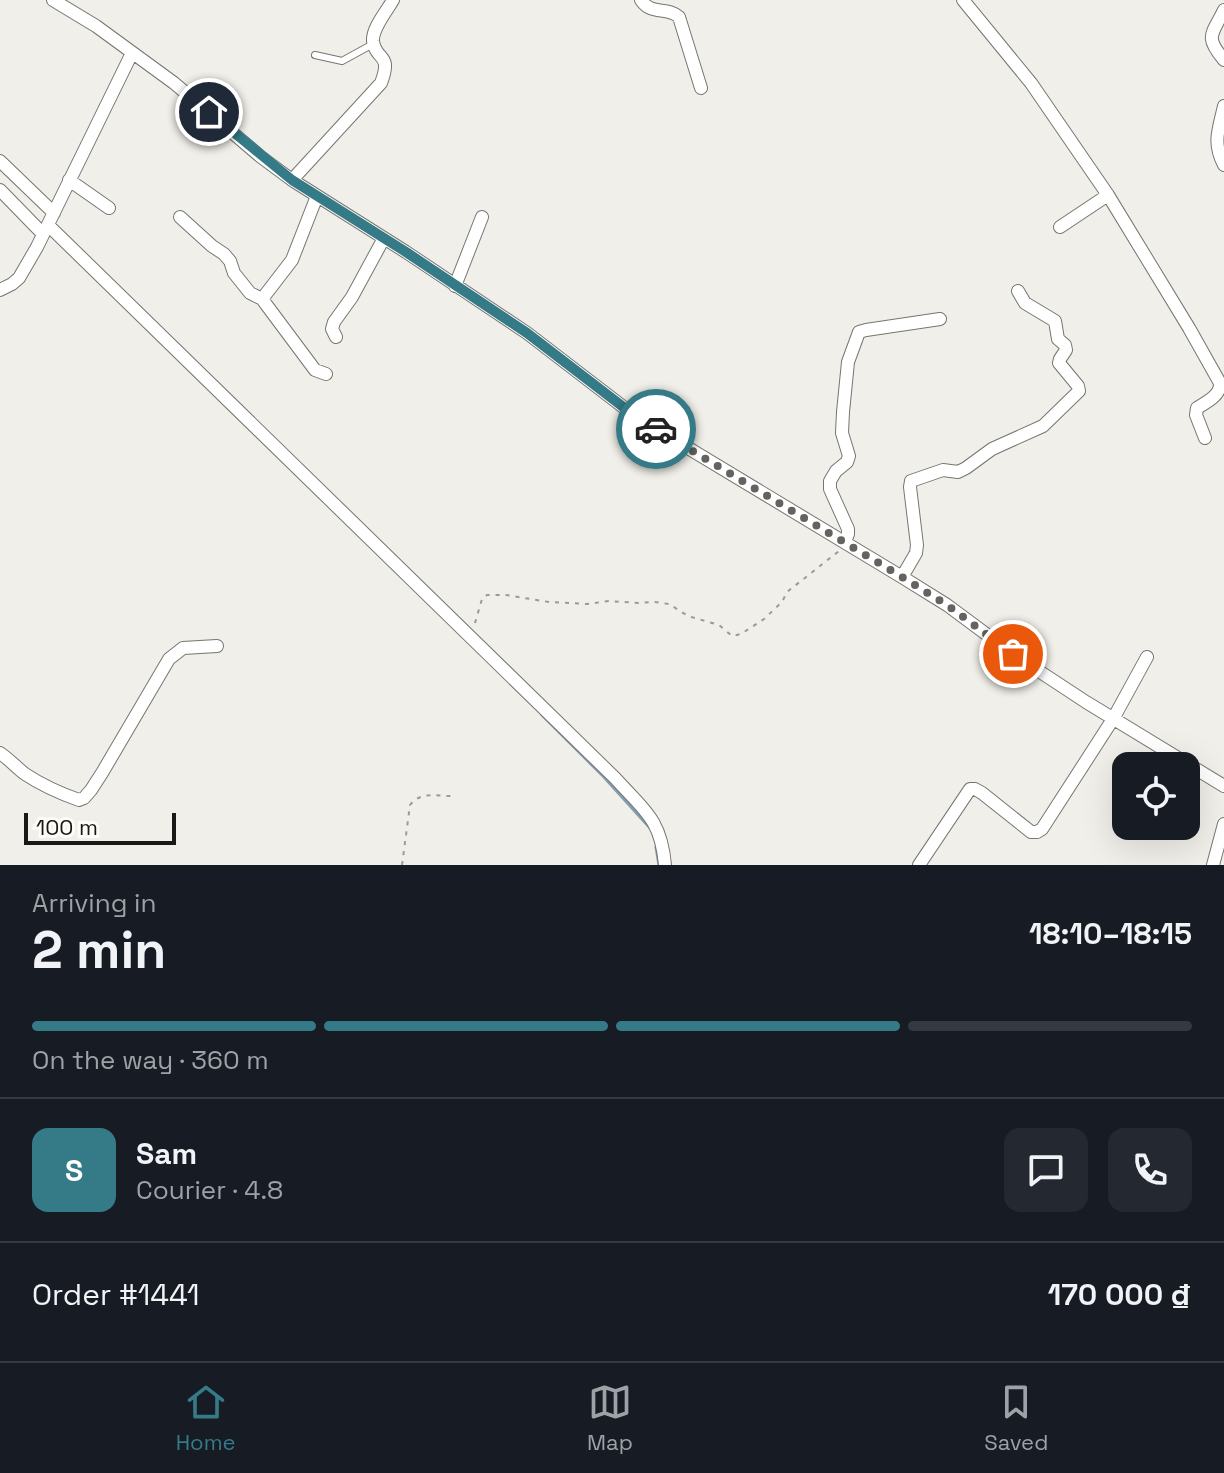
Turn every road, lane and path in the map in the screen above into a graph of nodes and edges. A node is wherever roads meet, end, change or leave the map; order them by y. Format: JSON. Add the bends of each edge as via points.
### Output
{"nodes":[{"id":1,"x":53,"y":0,"type":"edge"},
{"id":2,"x":393,"y":0,"type":"edge"},
{"id":3,"x":641,"y":0,"type":"edge"},
{"id":4,"x":963,"y":0,"type":"edge"},
{"id":5,"x":1224,"y":10,"type":"edge"},
{"id":6,"x":373,"y":44,"type":"junction"},
{"id":7,"x":132,"y":53,"type":"junction"},
{"id":8,"x":315,"y":55,"type":"dead end"},
{"id":9,"x":1224,"y":60,"type":"edge"},
{"id":10,"x":701,"y":88,"type":"dead end"},
{"id":11,"x":1224,"y":106,"type":"edge"},
{"id":12,"x":0,"y":161,"type":"edge"},
{"id":13,"x":1224,"y":165,"type":"edge"},
{"id":14,"x":69,"y":180,"type":"junction"},
{"id":15,"x":292,"y":180,"type":"junction"},
{"id":16,"x":0,"y":190,"type":"edge"},
{"id":17,"x":1108,"y":195,"type":"junction"},
{"id":18,"x":317,"y":196,"type":"junction"},
{"id":19,"x":109,"y":208,"type":"dead end"},
{"id":20,"x":180,"y":217,"type":"dead end"},
{"id":21,"x":482,"y":217,"type":"dead end"},
{"id":22,"x":49,"y":224,"type":"junction"},
{"id":23,"x":1060,"y":227,"type":"dead end"},
{"id":24,"x":384,"y":238,"type":"junction"},
{"id":25,"x":455,"y":286,"type":"junction"},
{"id":26,"x":0,"y":290,"type":"edge"},
{"id":27,"x":1018,"y":291,"type":"dead end"},
{"id":28,"x":262,"y":299,"type":"junction"},
{"id":29,"x":940,"y":319,"type":"dead end"},
{"id":30,"x":336,"y":337,"type":"dead end"},
{"id":31,"x":326,"y":374,"type":"dead end"},
{"id":32,"x":1205,"y":438,"type":"dead end"},
{"id":33,"x":847,"y":542,"type":"junction"},
{"id":34,"x":902,"y":577,"type":"junction"},
{"id":35,"x":469,"y":635,"type":"junction"},
{"id":36,"x":217,"y":646,"type":"dead end"},
{"id":37,"x":1147,"y":657,"type":"dead end"},
{"id":38,"x":1113,"y":719,"type":"junction"},
{"id":39,"x":0,"y":753,"type":"edge"},
{"id":40,"x":1224,"y":786,"type":"edge"},
{"id":41,"x":456,"y":796,"type":"dead end"},
{"id":42,"x":1224,"y":824,"type":"edge"},
{"id":43,"x":402,"y":865,"type":"edge"},
{"id":44,"x":665,"y":865,"type":"edge"},
{"id":45,"x":919,"y":865,"type":"edge"},
{"id":46,"x":1213,"y":865,"type":"edge"}],
"edges":[{"from":1,"to":7,"type":"street"},
{"from":2,"to":6,"type":"street"},
{"from":3,"to":10,"type":"street","via":[[652,10],[679,17]]},
{"from":4,"to":17,"type":"street","via":[[1031,83]]},
{"from":5,"to":9,"type":"street","via":[[1211,37]]},
{"from":6,"to":8,"type":"lane","via":[[342,61]]},
{"from":6,"to":15,"type":"street","via":[[385,62],[381,83]]},
{"from":7,"to":14,"type":"street"},
{"from":7,"to":15,"type":"street"},
{"from":11,"to":13,"type":"street","via":[[1217,133]]},
{"from":12,"to":22,"type":"street"},
{"from":14,"to":19,"type":"street"},
{"from":14,"to":22,"type":"street"},
{"from":15,"to":18,"type":"street"},
{"from":16,"to":22,"type":"street"},
{"from":17,"to":23,"type":"street"},
{"from":17,"to":32,"type":"street","via":[[1220,383],[1218,393],[1197,408]]},
{"from":18,"to":24,"type":"street"},
{"from":18,"to":28,"type":"street","via":[[292,260]]},
{"from":20,"to":28,"type":"street","via":[[224,254],[250,293]]},
{"from":21,"to":25,"type":"street"},
{"from":22,"to":26,"type":"street","via":[[19,278]]},
{"from":22,"to":35,"type":"street"},
{"from":24,"to":25,"type":"street"},
{"from":24,"to":30,"type":"street","via":[[334,322]]},
{"from":25,"to":33,"type":"street","via":[[527,333],[635,416]]},
{"from":27,"to":34,"type":"street","via":[[1025,303],[1055,321],[1066,350],[1059,363],[1079,391],[1043,426],[992,449],[966,468],[911,481],[917,545]]},
{"from":28,"to":31,"type":"street","via":[[315,370]]},
{"from":29,"to":33,"type":"street","via":[[866,330],[856,339],[848,362],[842,433],[849,456],[830,481],[848,529]]},
{"from":33,"to":34,"type":"street"},
{"from":33,"to":35,"type":"path","via":[[741,634],[732,636],[669,604],[562,603],[487,595]]},
{"from":34,"to":38,"type":"street"},
{"from":35,"to":44,"type":"street","via":[[653,819]]},
{"from":36,"to":39,"type":"street","via":[[183,648],[169,659],[102,773],[79,800],[23,773]]},
{"from":37,"to":38,"type":"street"},
{"from":38,"to":40,"type":"street"},
{"from":38,"to":45,"type":"street","via":[[1042,829],[1031,832],[970,789]]},
{"from":41,"to":43,"type":"path","via":[[423,795],[410,805]]},
{"from":42,"to":46,"type":"street"}]}
